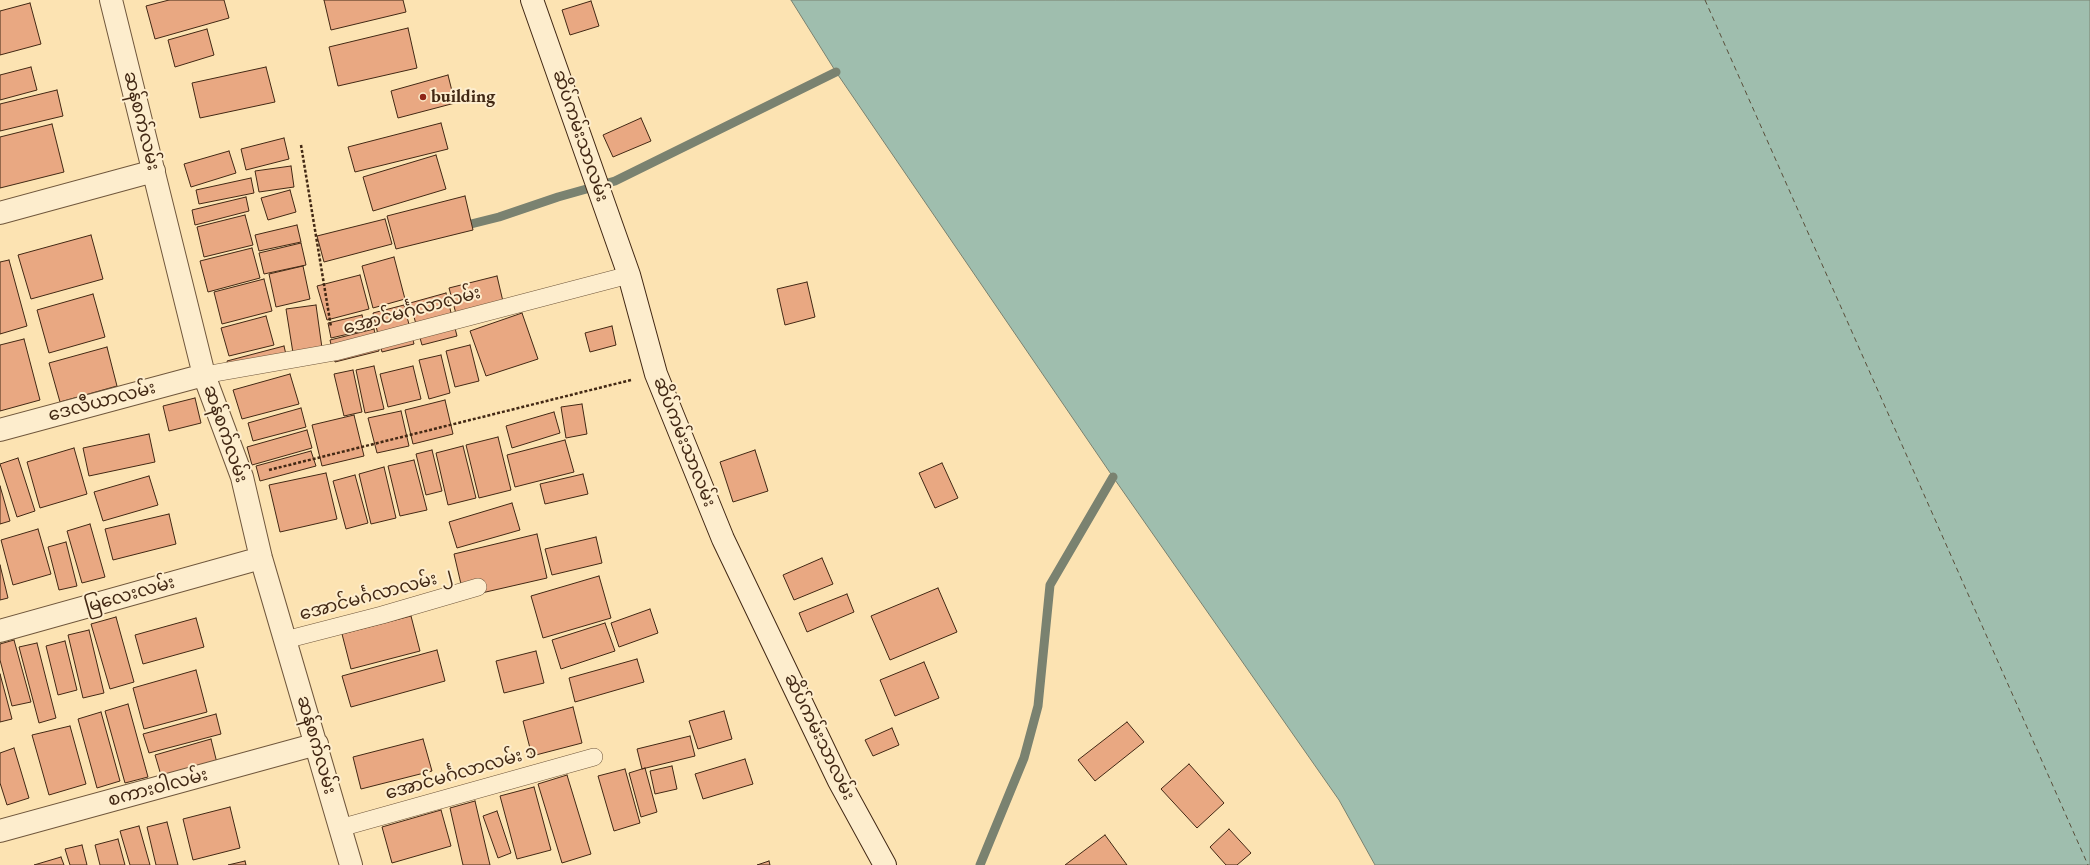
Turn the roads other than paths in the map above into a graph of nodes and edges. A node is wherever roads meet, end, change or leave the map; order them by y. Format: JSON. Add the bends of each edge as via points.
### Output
{"nodes":[{"id":1,"x":111,"y":0,"type":"edge"},
{"id":2,"x":532,"y":0,"type":"edge"},
{"id":3,"x":154,"y":171,"type":"junction"},
{"id":4,"x":0,"y":213,"type":"edge"},
{"id":5,"x":629,"y":275,"type":"junction"},
{"id":6,"x":204,"y":375,"type":"junction"},
{"id":7,"x":0,"y":430,"type":"edge"},
{"id":8,"x":260,"y":558,"type":"junction"},
{"id":9,"x":478,"y":588,"type":"dead end"},
{"id":10,"x":0,"y":631,"type":"edge"},
{"id":11,"x":285,"y":640,"type":"junction"},
{"id":12,"x":317,"y":744,"type":"junction"},
{"id":13,"x":594,"y":757,"type":"dead end"},
{"id":14,"x":340,"y":828,"type":"junction"},
{"id":15,"x":0,"y":831,"type":"edge"},
{"id":16,"x":351,"y":865,"type":"edge"},
{"id":17,"x":885,"y":865,"type":"edge"}],
"edges":[{"from":1,"to":3,"type":"street","name":"ဆန်စက်လမ်း"},
{"from":2,"to":5,"type":"street","name":"ဆိပ်ကမ်းသာလမ်း"},
{"from":3,"to":4,"type":"street"},
{"from":3,"to":6,"type":"street","name":"ဆန်စက်လမ်း"},
{"from":5,"to":6,"type":"lane","name":"အောင်မင်္ဂလာလမ်း","via":[[335,352]]},
{"from":5,"to":17,"type":"street","name":"ဆိပ်ကမ်းသာလမ်း","via":[[656,374],[723,539],[838,781]]},
{"from":6,"to":7,"type":"street","name":"ဒေလီယာလမ်း"},
{"from":6,"to":8,"type":"street","name":"ဆန်စက်လမ်း","via":[[242,477]]},
{"from":8,"to":10,"type":"street","name":"မြလေးလမ်း"},
{"from":8,"to":11,"type":"street","name":"ဆန်စက်လမ်း"},
{"from":9,"to":11,"type":"lane","name":"အောင်မင်္ဂလာလမ်း ၂"},
{"from":11,"to":12,"type":"street","name":"ဆန်စက်လမ်း"},
{"from":12,"to":14,"type":"street","name":"ဆန်စက်လမ်း"},
{"from":12,"to":15,"type":"street","name":"စကားဝါလမ်း"},
{"from":13,"to":14,"type":"lane","name":"အောင်မင်္ဂလာလမ်း ၁"},
{"from":14,"to":16,"type":"street","name":"ဆန်စက်လမ်း"}]}
